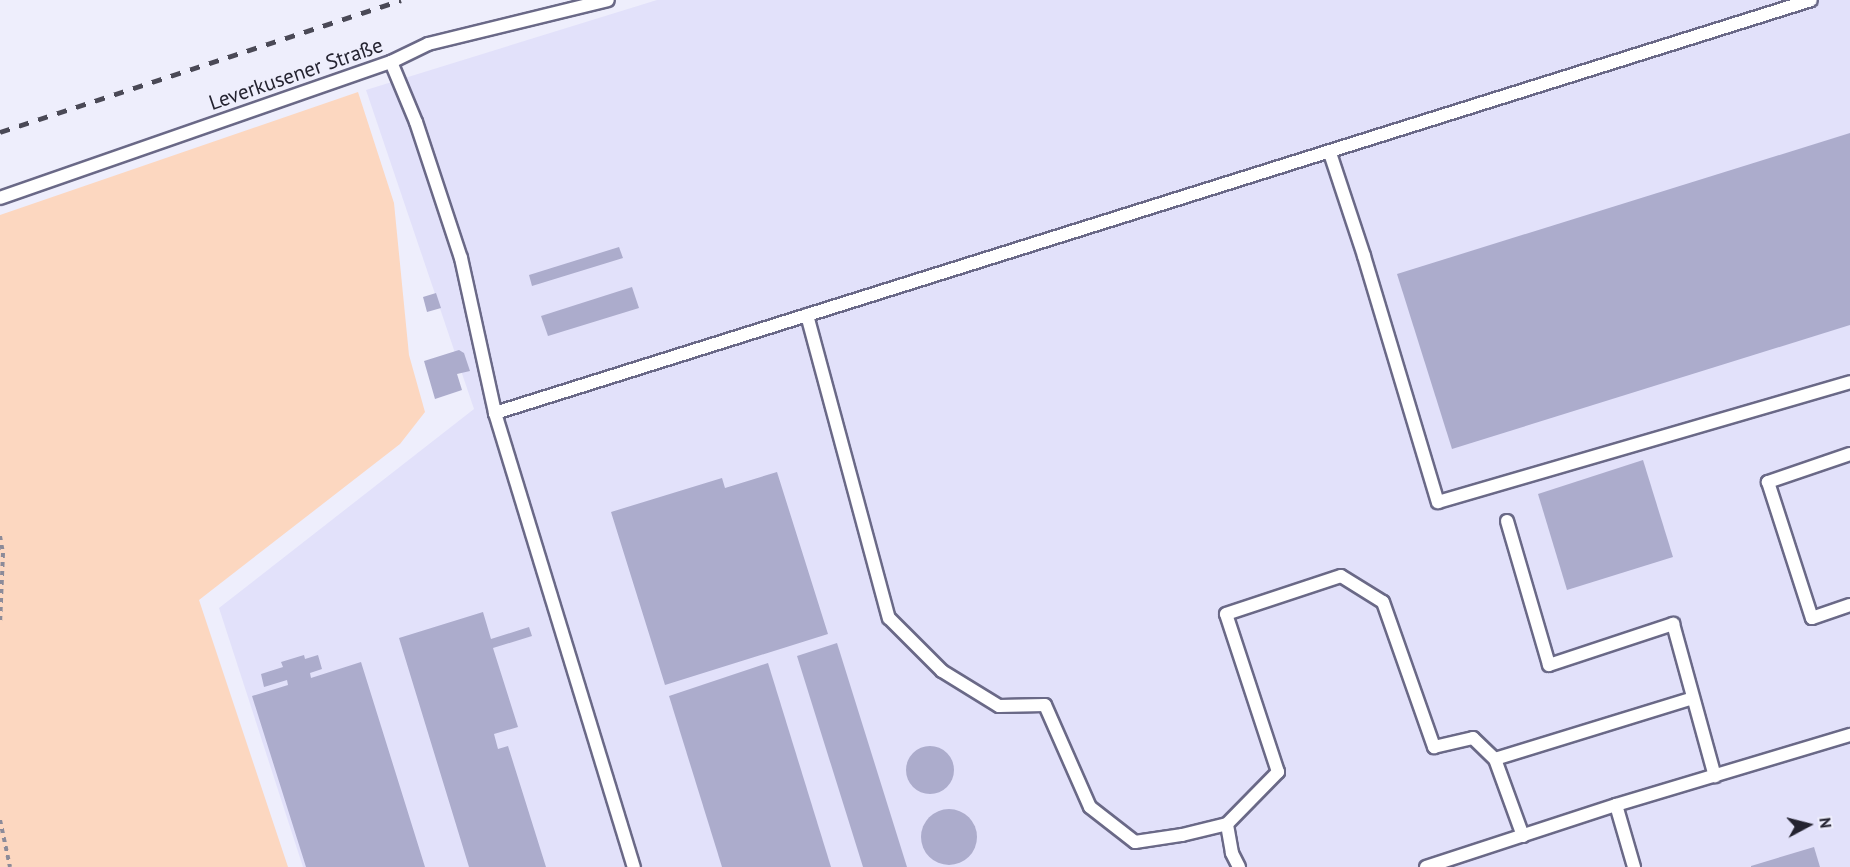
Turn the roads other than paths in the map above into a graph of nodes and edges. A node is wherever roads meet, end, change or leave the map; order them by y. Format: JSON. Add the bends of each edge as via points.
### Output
{"nodes":[{"id":1,"x":608,"y":0,"type":"edge"},
{"id":2,"x":1811,"y":0,"type":"edge"},
{"id":3,"x":391,"y":62,"type":"junction"},
{"id":4,"x":1330,"y":153,"type":"junction"},
{"id":5,"x":0,"y":198,"type":"edge"},
{"id":6,"x":807,"y":315,"type":"junction"},
{"id":7,"x":1850,"y":382,"type":"edge"},
{"id":8,"x":495,"y":413,"type":"junction"},
{"id":9,"x":1850,"y":454,"type":"edge"},
{"id":10,"x":1507,"y":520,"type":"dead end"},
{"id":11,"x":1850,"y":605,"type":"edge"},
{"id":12,"x":1693,"y":698,"type":"junction"},
{"id":13,"x":1850,"y":735,"type":"edge"},
{"id":14,"x":1495,"y":759,"type":"junction"},
{"id":15,"x":1715,"y":776,"type":"junction"},
{"id":16,"x":1616,"y":806,"type":"junction"},
{"id":17,"x":1227,"y":824,"type":"junction"},
{"id":18,"x":1523,"y":836,"type":"junction"},
{"id":19,"x":634,"y":867,"type":"edge"},
{"id":20,"x":1239,"y":867,"type":"edge"},
{"id":21,"x":1426,"y":867,"type":"edge"},
{"id":22,"x":1634,"y":867,"type":"edge"}],
"edges":[{"from":1,"to":3,"type":"lane","name":"Leverkusener Straße","via":[[428,44]]},
{"from":2,"to":4,"type":"lane"},
{"from":3,"to":5,"type":"lane","name":"Leverkusener Straße"},
{"from":3,"to":8,"type":"lane","via":[[416,122],[461,258]]},
{"from":4,"to":6,"type":"lane"},
{"from":4,"to":7,"type":"lane","via":[[1438,502]]},
{"from":6,"to":8,"type":"lane"},
{"from":6,"to":17,"type":"lane","via":[[889,618],[942,671],[999,706],[1045,705],[1090,807],[1135,842]]},
{"from":8,"to":19,"type":"lane"},
{"from":9,"to":11,"type":"lane","via":[[1768,482],[1812,618]]},
{"from":10,"to":12,"type":"lane","via":[[1549,665],[1673,624]]},
{"from":12,"to":14,"type":"lane"},
{"from":12,"to":15,"type":"lane"},
{"from":13,"to":15,"type":"lane"},
{"from":14,"to":17,"type":"lane","via":[[1473,738],[1434,747],[1383,603],[1341,576],[1226,614],[1278,772]]},
{"from":14,"to":18,"type":"lane"},
{"from":15,"to":16,"type":"lane"},
{"from":16,"to":18,"type":"lane"},
{"from":16,"to":22,"type":"lane"},
{"from":17,"to":20,"type":"lane"},
{"from":18,"to":21,"type":"lane"}]}
